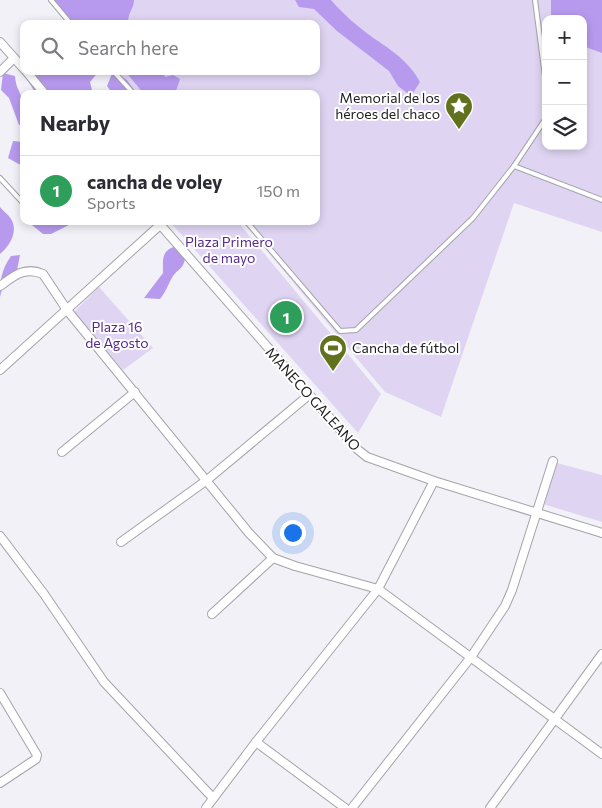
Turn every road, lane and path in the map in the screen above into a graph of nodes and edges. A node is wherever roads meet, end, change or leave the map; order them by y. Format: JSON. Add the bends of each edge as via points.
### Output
{"nodes":[{"id":1,"x":51,"y":0,"type":"edge"},
{"id":2,"x":535,"y":0,"type":"edge"},
{"id":3,"x":68,"y":20,"type":"edge"},
{"id":4,"x":0,"y":42,"type":"edge"},
{"id":5,"x":14,"y":58,"type":"junction"},
{"id":6,"x":543,"y":60,"type":"edge"},
{"id":7,"x":20,"y":65,"type":"edge"},
{"id":8,"x":0,"y":72,"type":"edge"},
{"id":9,"x":29,"y":75,"type":"edge"},
{"id":10,"x":117,"y":75,"type":"edge"},
{"id":11,"x":42,"y":90,"type":"edge"},
{"id":12,"x":130,"y":90,"type":"edge"},
{"id":13,"x":542,"y":124,"type":"edge"},
{"id":14,"x":514,"y":166,"type":"junction"},
{"id":15,"x":0,"y":178,"type":"edge"},
{"id":16,"x":20,"y":200,"type":"edge"},
{"id":17,"x":602,"y":200,"type":"edge"},
{"id":18,"x":159,"y":225,"type":"edge"},
{"id":19,"x":163,"y":225,"type":"edge"},
{"id":20,"x":249,"y":225,"type":"edge"},
{"id":21,"x":0,"y":286,"type":"edge"},
{"id":22,"x":67,"y":310,"type":"junction"},
{"id":23,"x":0,"y":370,"type":"edge"},
{"id":24,"x":135,"y":392,"type":"junction"},
{"id":25,"x":309,"y":394,"type":"junction"},
{"id":26,"x":62,"y":452,"type":"dead end"},
{"id":27,"x":552,"y":461,"type":"dead end"},
{"id":28,"x":207,"y":480,"type":"junction"},
{"id":29,"x":434,"y":481,"type":"junction"},
{"id":30,"x":538,"y":512,"type":"junction"},
{"id":31,"x":602,"y":533,"type":"edge"},
{"id":32,"x":0,"y":536,"type":"edge"},
{"id":33,"x":120,"y":542,"type":"dead end"},
{"id":34,"x":3,"y":545,"type":"edge"},
{"id":35,"x":273,"y":558,"type":"junction"},
{"id":36,"x":378,"y":589,"type":"junction"},
{"id":37,"x":212,"y":614,"type":"dead end"},
{"id":38,"x":602,"y":654,"type":"edge"},
{"id":39,"x":471,"y":657,"type":"junction"},
{"id":40,"x":0,"y":693,"type":"edge"},
{"id":41,"x":555,"y":720,"type":"junction"},
{"id":42,"x":256,"y":742,"type":"junction"},
{"id":43,"x":602,"y":754,"type":"edge"},
{"id":44,"x":0,"y":783,"type":"edge"},
{"id":45,"x":213,"y":798,"type":"junction"},
{"id":46,"x":206,"y":808,"type":"edge"},
{"id":47,"x":345,"y":808,"type":"edge"},
{"id":48,"x":352,"y":808,"type":"edge"},
{"id":49,"x":490,"y":808,"type":"edge"}],
"edges":[{"from":1,"to":3,"type":"lane"},
{"from":2,"to":6,"type":"lane"},
{"from":4,"to":5,"type":"street"},
{"from":5,"to":7,"type":"street"},
{"from":5,"to":8,"type":"street"},
{"from":9,"to":11,"type":"street"},
{"from":10,"to":12,"type":"lane"},
{"from":13,"to":14,"type":"lane"},
{"from":14,"to":17,"type":"lane"},
{"from":14,"to":20,"type":"lane","via":[[474,218],[356,330],[348,332],[340,332]]},
{"from":15,"to":16,"type":"lane"},
{"from":18,"to":22,"type":"street"},
{"from":19,"to":25,"type":"street","name":"MANECO GALEANO"},
{"from":21,"to":22,"type":"street","via":[[19,273],[44,274]]},
{"from":22,"to":23,"type":"street"},
{"from":22,"to":24,"type":"street"},
{"from":24,"to":26,"type":"street"},
{"from":24,"to":28,"type":"street"},
{"from":25,"to":28,"type":"street"},
{"from":25,"to":29,"type":"street","name":"MANECO GALEANO","via":[[367,457]]},
{"from":27,"to":30,"type":"street"},
{"from":28,"to":33,"type":"street"},
{"from":28,"to":35,"type":"street"},
{"from":29,"to":30,"type":"street","name":"MANECO GALEANO"},
{"from":29,"to":36,"type":"street"},
{"from":30,"to":31,"type":"street","name":"MANECO GALEANO"},
{"from":30,"to":39,"type":"street","via":[[505,606]]},
{"from":32,"to":34,"type":"street"},
{"from":34,"to":45,"type":"street","via":[[104,682]]},
{"from":35,"to":36,"type":"street"},
{"from":35,"to":37,"type":"street"},
{"from":36,"to":39,"type":"street"},
{"from":36,"to":42,"type":"street"},
{"from":38,"to":41,"type":"street"},
{"from":39,"to":41,"type":"street"},
{"from":39,"to":48,"type":"street"},
{"from":40,"to":44,"type":"street","via":[[37,756]]},
{"from":41,"to":43,"type":"street"},
{"from":41,"to":49,"type":"street"},
{"from":42,"to":45,"type":"street"},
{"from":42,"to":47,"type":"street"},
{"from":45,"to":46,"type":"street"}]}
